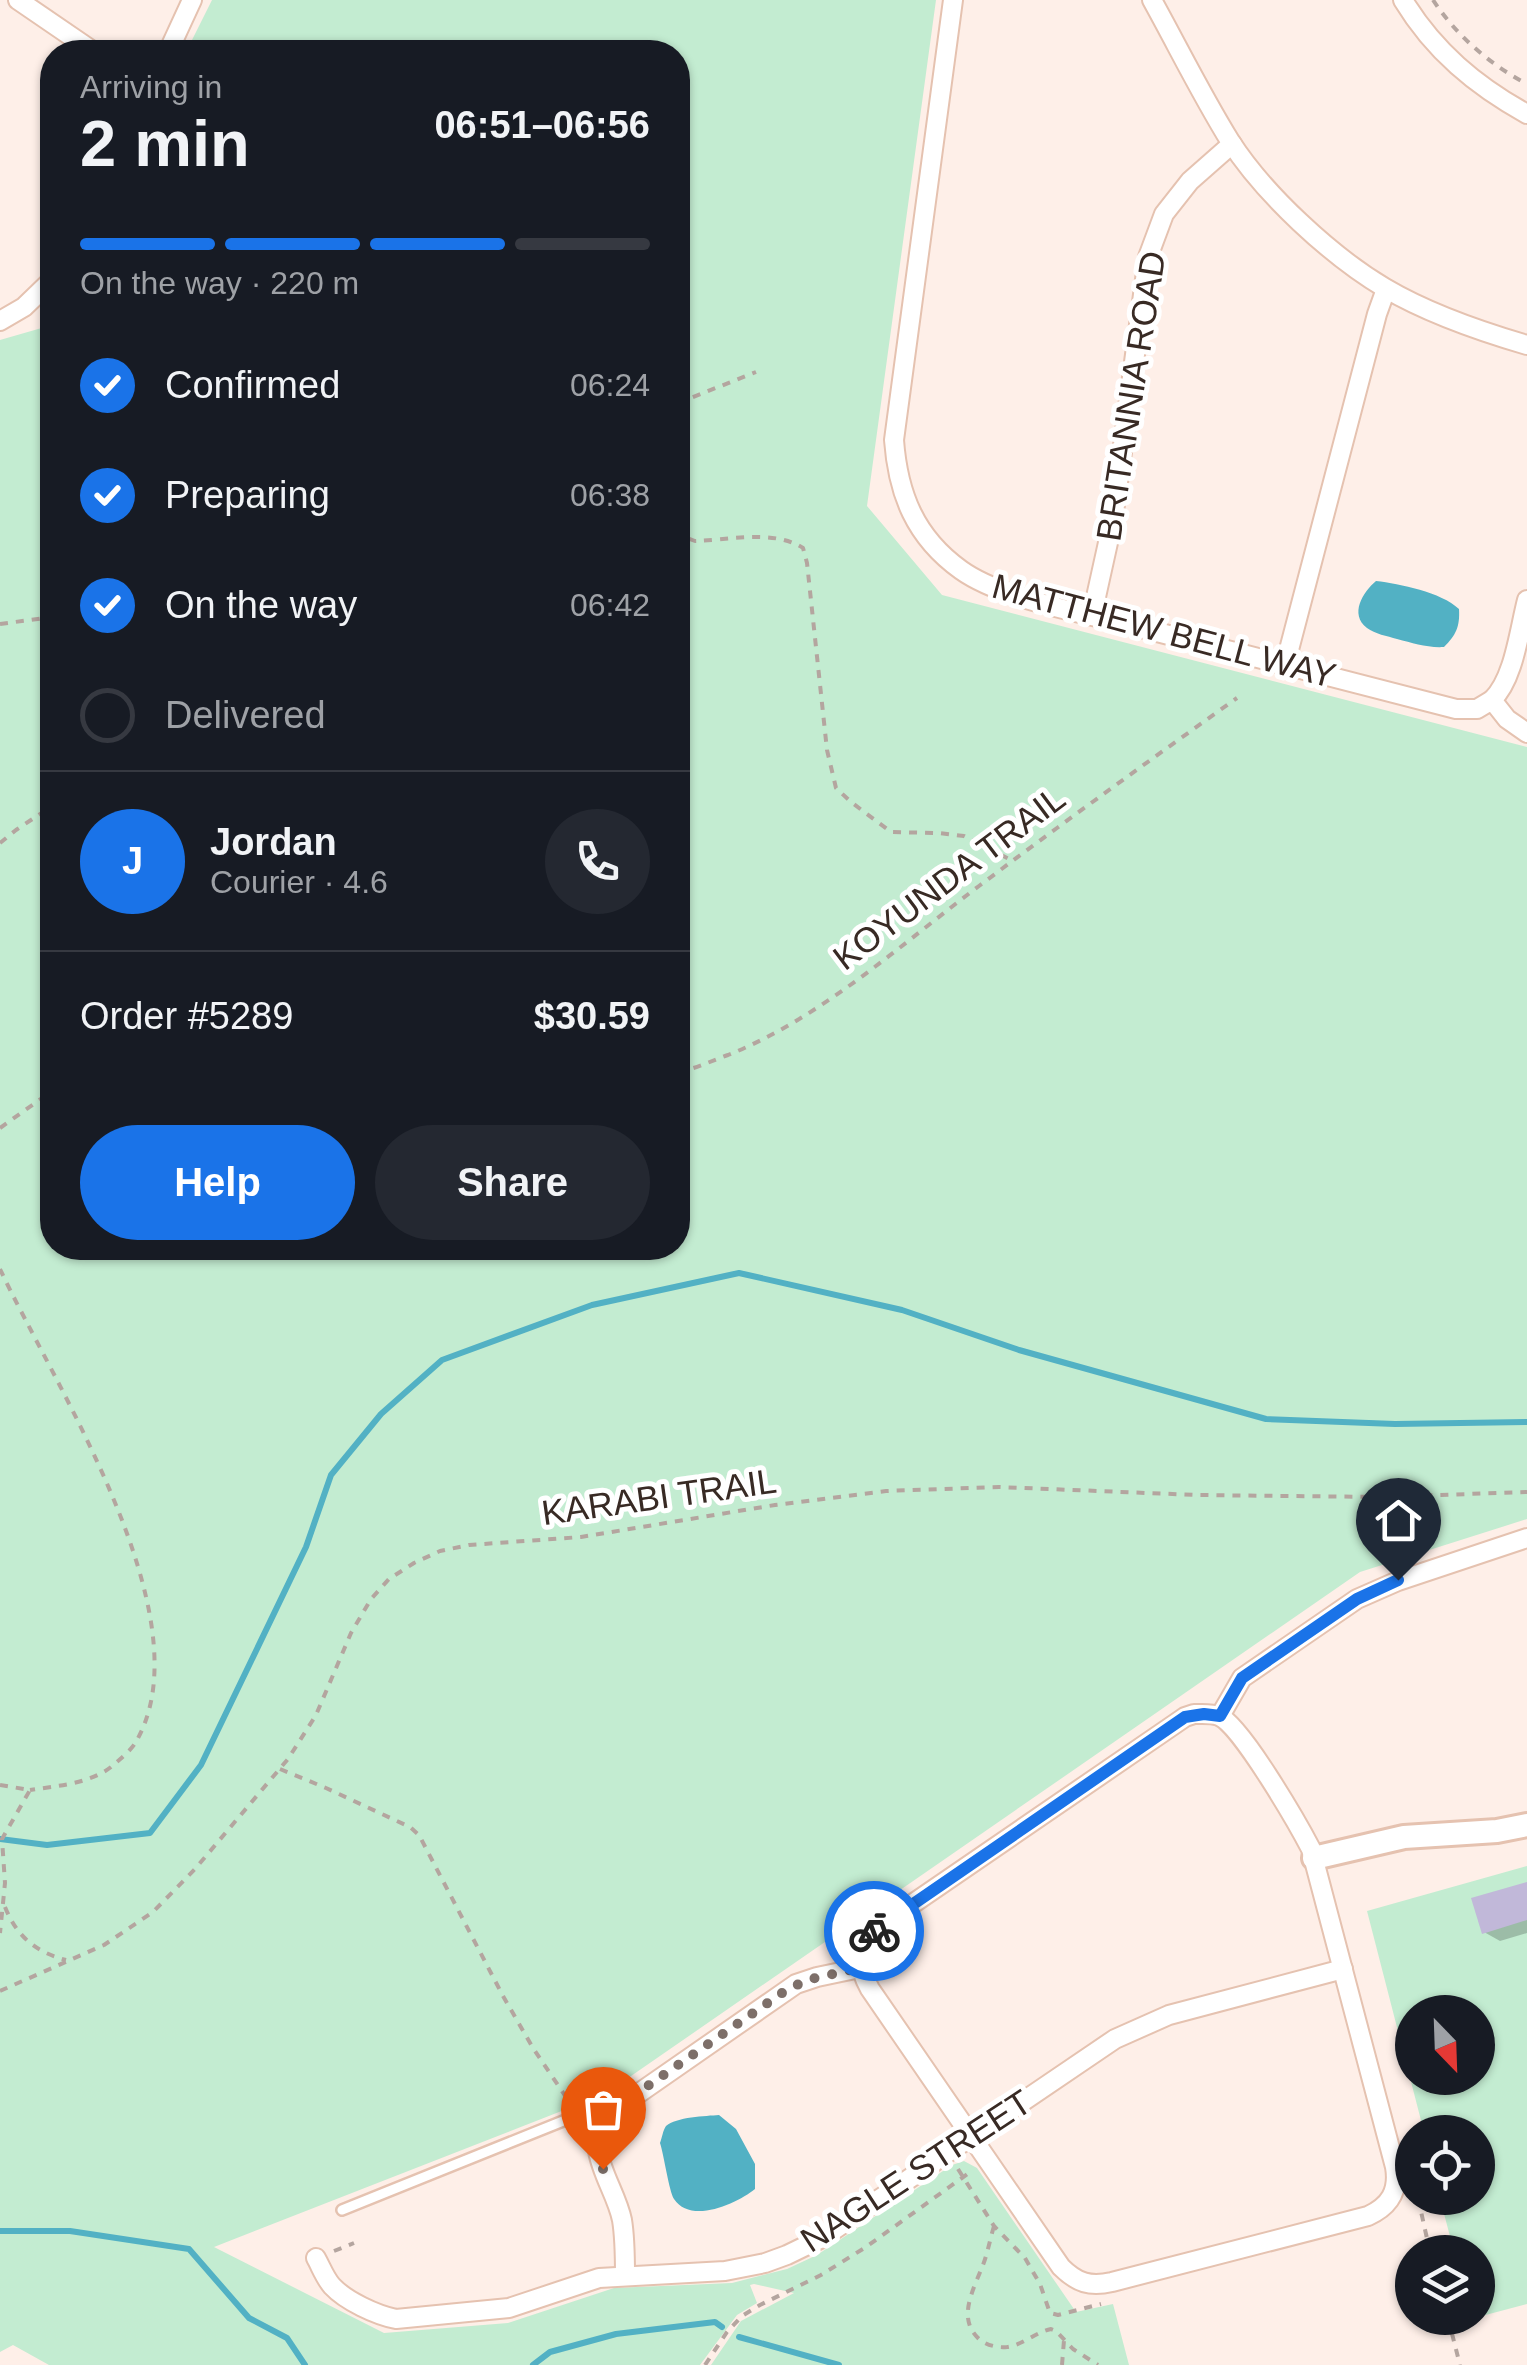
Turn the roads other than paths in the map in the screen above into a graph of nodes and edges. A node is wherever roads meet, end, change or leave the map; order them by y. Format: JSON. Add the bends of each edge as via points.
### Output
{"nodes":[{"id":1,"x":18,"y":0,"type":"edge"},
{"id":2,"x":192,"y":0,"type":"edge"},
{"id":3,"x":952,"y":0,"type":"edge"},
{"id":4,"x":1152,"y":0,"type":"edge"},
{"id":5,"x":1403,"y":0,"type":"edge"},
{"id":6,"x":76,"y":40,"type":"edge"},
{"id":7,"x":174,"y":40,"type":"edge"},
{"id":8,"x":1527,"y":114,"type":"edge"},
{"id":9,"x":1232,"y":144,"type":"junction"},
{"id":10,"x":1386,"y":289,"type":"junction"},
{"id":11,"x":40,"y":292,"type":"edge"},
{"id":12,"x":0,"y":321,"type":"edge"},
{"id":13,"x":1527,"y":346,"type":"edge"},
{"id":14,"x":1527,"y":600,"type":"edge"},
{"id":15,"x":1092,"y":615,"type":"junction"},
{"id":16,"x":1285,"y":665,"type":"junction"},
{"id":17,"x":1492,"y":700,"type":"junction"},
{"id":18,"x":1527,"y":733,"type":"edge"},
{"id":19,"x":1527,"y":1538,"type":"edge"},
{"id":20,"x":1220,"y":1716,"type":"junction"},
{"id":21,"x":1527,"y":1825,"type":"edge"},
{"id":22,"x":1314,"y":1858,"type":"junction"},
{"id":23,"x":860,"y":1968,"type":"junction"},
{"id":24,"x":1343,"y":1968,"type":"junction"},
{"id":25,"x":600,"y":2124,"type":"junction"},
{"id":26,"x":972,"y":2136,"type":"junction"},
{"id":27,"x":342,"y":2210,"type":"dead end"},
{"id":28,"x":316,"y":2258,"type":"road end"},
{"id":29,"x":625,"y":2276,"type":"junction"}],
"edges":[{"from":1,"to":6,"type":"street"},
{"from":2,"to":7,"type":"street"},
{"from":3,"to":15,"type":"street","name":"MATTHEW BELL WAY","via":[[894,440],[901,489],[920,527],[959,569],[981,583]]},
{"from":4,"to":9,"type":"street"},
{"from":5,"to":8,"type":"street","via":[[1473,81]]},
{"from":9,"to":10,"type":"street","via":[[1307,228]]},
{"from":9,"to":15,"type":"street","name":"BRITANNIA ROAD","via":[[1190,180],[1164,214],[1148,257],[1113,520]]},
{"from":10,"to":13,"type":"street"},
{"from":10,"to":16,"type":"street"},
{"from":11,"to":12,"type":"street"},
{"from":14,"to":17,"type":"street","via":[[1507,678]]},
{"from":15,"to":16,"type":"street","name":"MATTHEW BELL WAY"},
{"from":16,"to":17,"type":"street","name":"MATTHEW BELL WAY","via":[[1456,709]]},
{"from":17,"to":18,"type":"street"},
{"from":19,"to":20,"type":"street","via":[[1357,1599],[1242,1678]]},
{"from":20,"to":22,"type":"street","via":[[1284,1800]]},
{"from":20,"to":23,"type":"street","via":[[1185,1717],[888,1920],[864,1944]]},
{"from":21,"to":22,"type":"street","via":[[1404,1837]]},
{"from":22,"to":24,"type":"street"},
{"from":23,"to":25,"type":"street","via":[[785,1991]]},
{"from":23,"to":26,"type":"street"},
{"from":24,"to":26,"type":"street","name":"NAGLE STREET","via":[[1149,2022],[1094,2051]]},
{"from":24,"to":26,"type":"street","via":[[1396,2176],[1390,2201],[1368,2216],[1086,2284],[1061,2267]]},
{"from":25,"to":27,"type":"lane","via":[[578,2115]]},
{"from":25,"to":29,"type":"street","via":[[596,2148],[622,2220]]},
{"from":26,"to":29,"type":"street","name":"NAGLE STREET","via":[[787,2255],[725,2271]]},
{"from":28,"to":29,"type":"street","name":"NAGLE STREET","via":[[334,2288],[396,2319],[509,2308]]}]}
